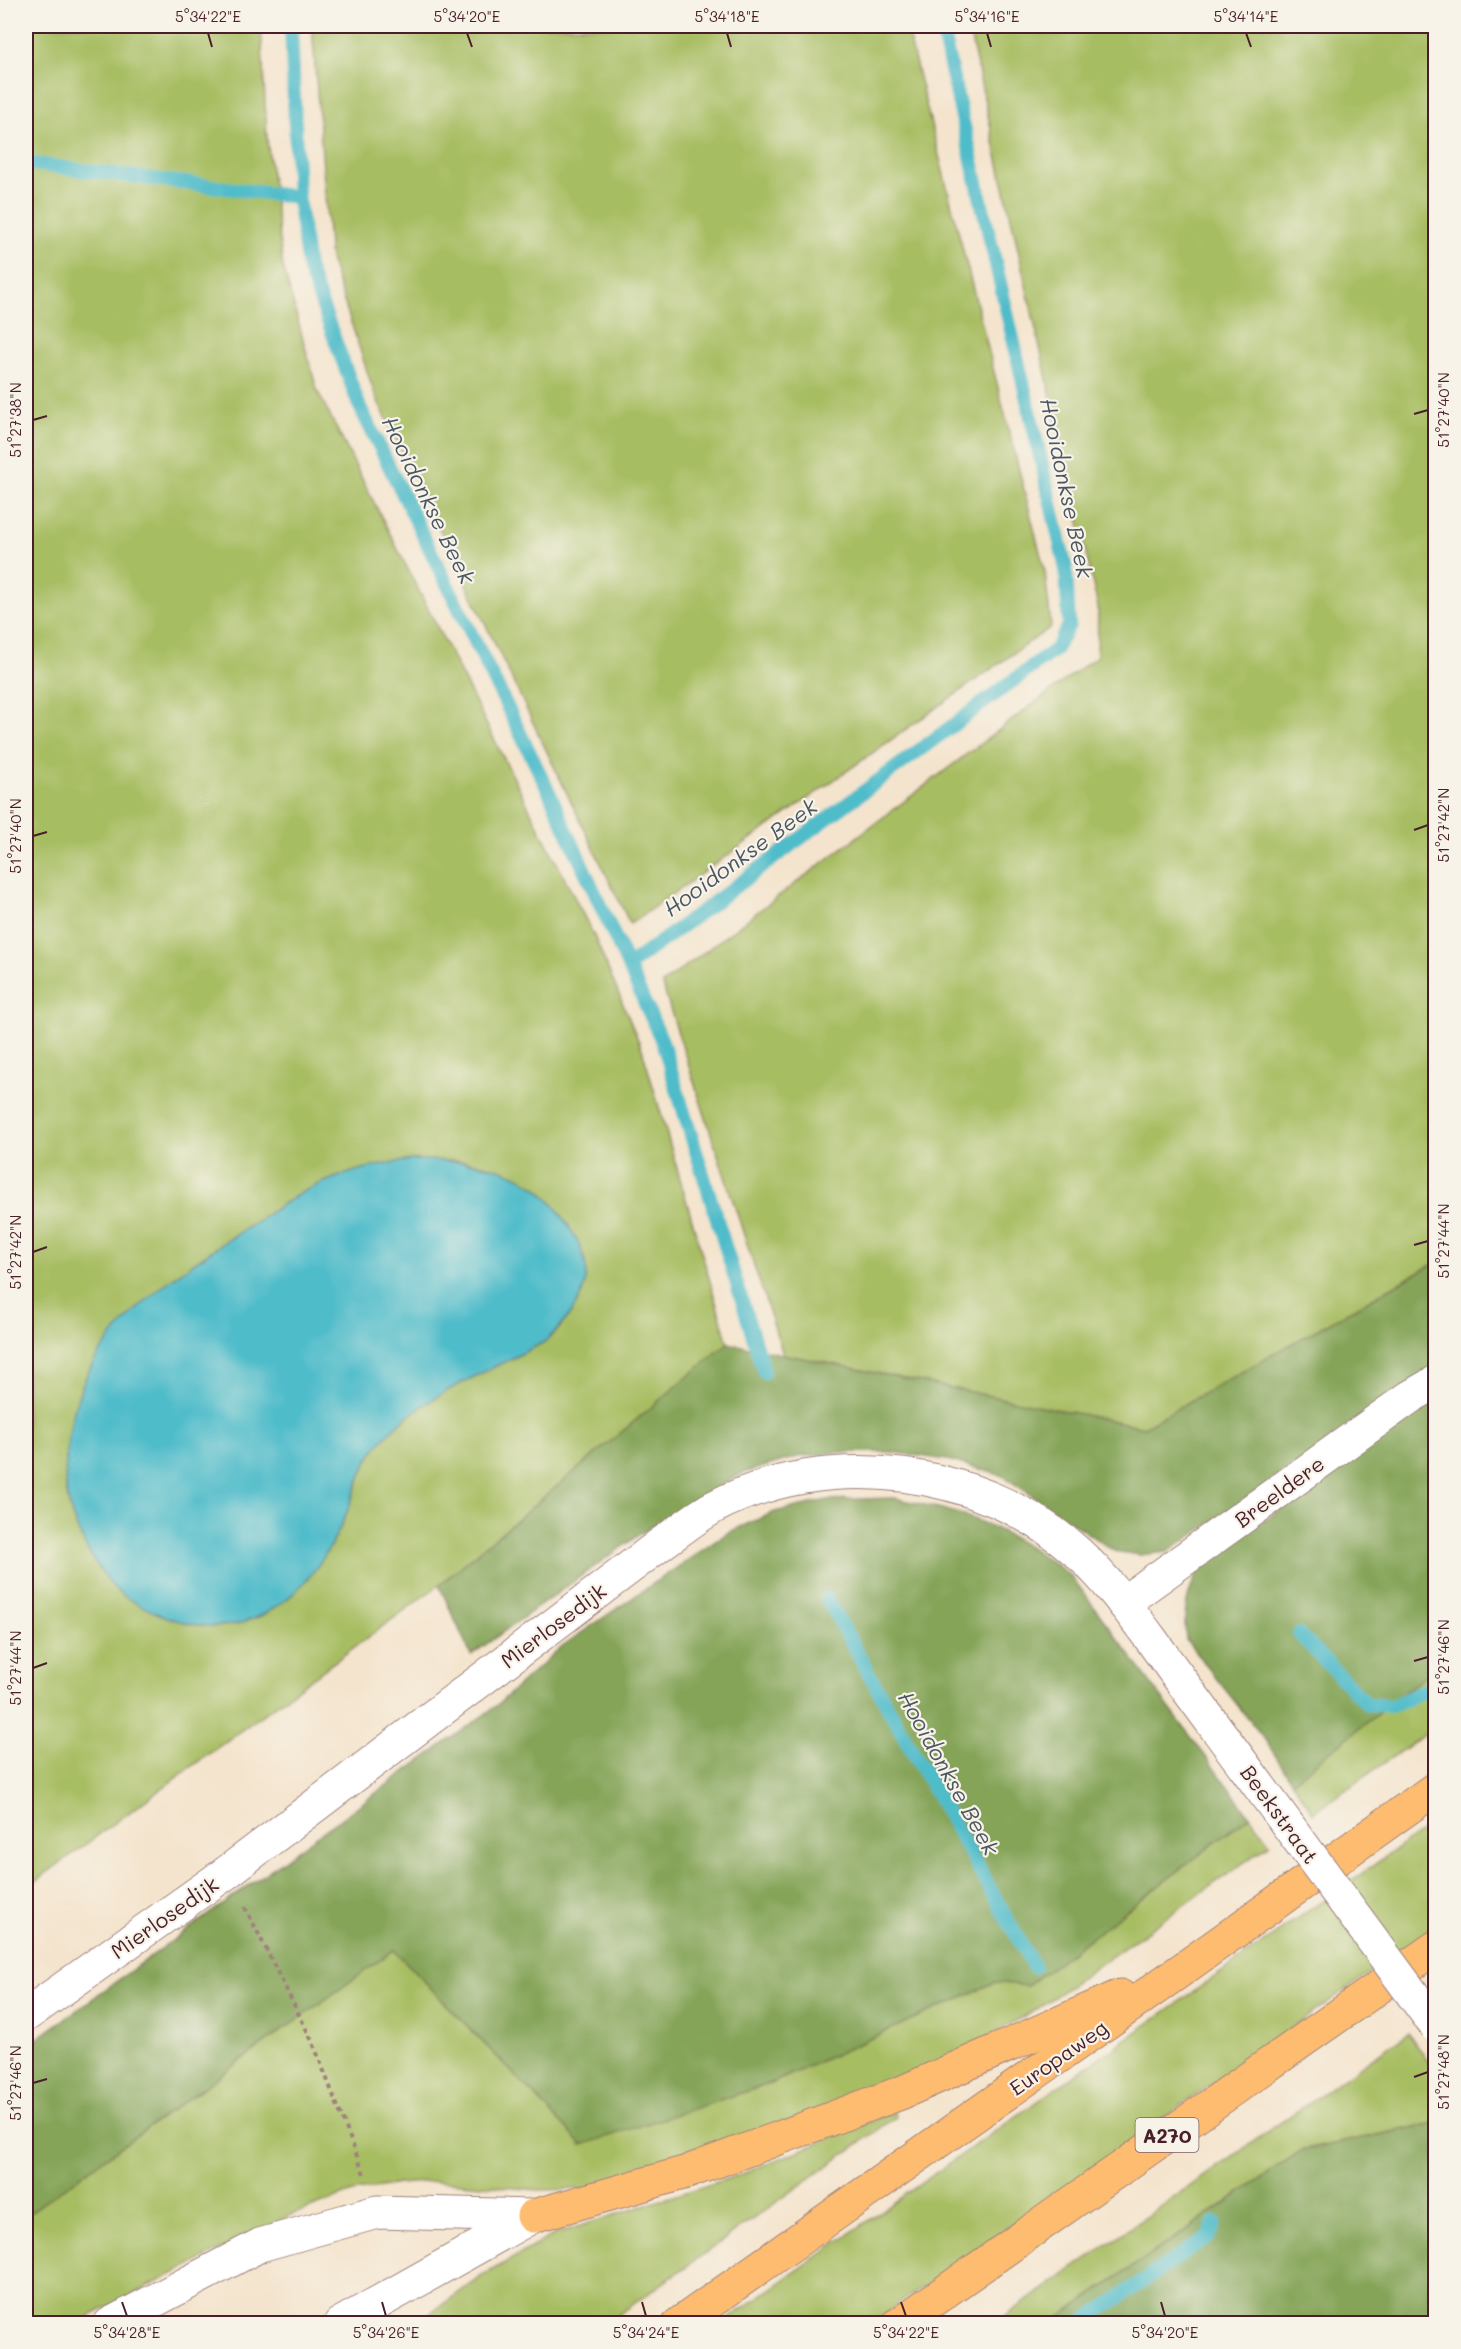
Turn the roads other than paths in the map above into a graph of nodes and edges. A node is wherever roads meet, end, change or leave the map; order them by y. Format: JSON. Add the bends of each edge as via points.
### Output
{"nodes":[{"id":1,"x":1436,"y":1382,"type":"edge"},
{"id":2,"x":1123,"y":1603,"type":"junction"},
{"id":3,"x":1436,"y":1788,"type":"edge"},
{"id":4,"x":1436,"y":1947,"type":"edge"},
{"id":5,"x":1187,"y":1966,"type":"junction"},
{"id":6,"x":26,"y":2015,"type":"edge"},
{"id":7,"x":1436,"y":2026,"type":"edge"},
{"id":8,"x":533,"y":2216,"type":"junction"},
{"id":9,"x":110,"y":2324,"type":"edge"},
{"id":10,"x":340,"y":2324,"type":"edge"},
{"id":11,"x":679,"y":2324,"type":"edge"},
{"id":12,"x":899,"y":2324,"type":"edge"}],
"edges":[{"from":1,"to":2,"type":"street","name":"Breeldere","via":[[1401,1403]]},
{"from":2,"to":6,"type":"street","name":"Mierlosedijk","via":[[1078,1553],[1036,1519],[934,1479],[826,1473],[762,1489],[715,1507],[662,1543],[226,1873]]},
{"from":2,"to":7,"type":"street","name":"Beekstraat","bridge":true},
{"from":3,"to":5,"type":"highway","name":"Europaweg"},
{"from":4,"to":12,"type":"highway","number":"A270"},
{"from":5,"to":8,"type":"highway","via":[[903,2092],[687,2172]]},
{"from":5,"to":11,"type":"highway","name":"Europaweg"},
{"from":8,"to":9,"type":"street","via":[[377,2212],[260,2245]]},
{"from":8,"to":10,"type":"street"}]}
